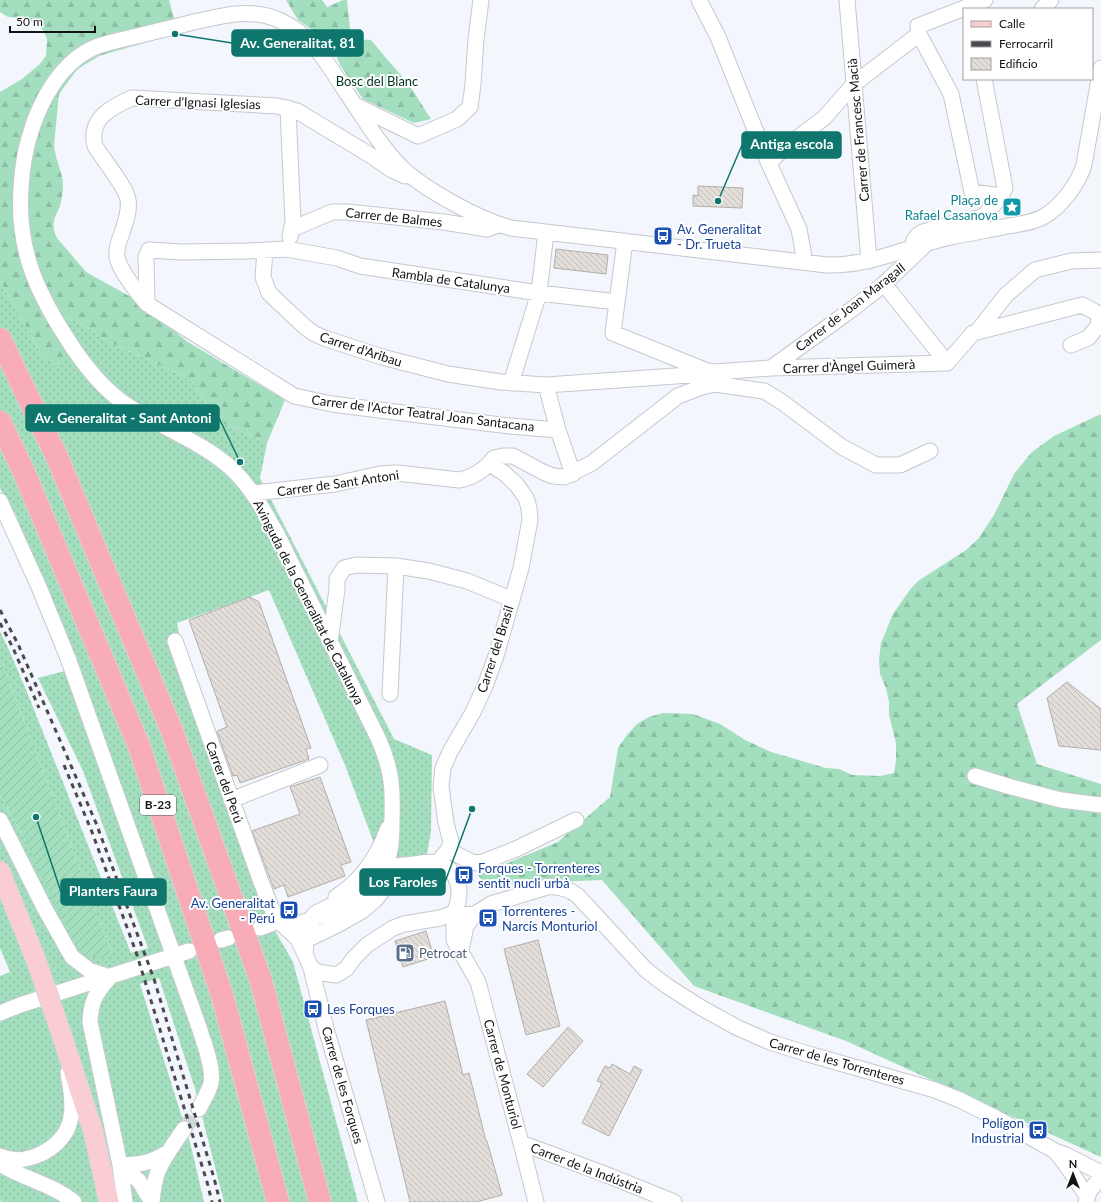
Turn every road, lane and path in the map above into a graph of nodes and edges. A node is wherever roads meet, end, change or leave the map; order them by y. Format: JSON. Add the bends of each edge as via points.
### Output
{"nodes":[{"id":1,"x":481,"y":0,"type":"edge"},
{"id":2,"x":700,"y":0,"type":"edge"},
{"id":3,"x":847,"y":0,"type":"edge"},
{"id":4,"x":1051,"y":0,"type":"edge"},
{"id":5,"x":979,"y":3,"type":"edge"},
{"id":6,"x":966,"y":8,"type":"edge"},
{"id":7,"x":1043,"y":8,"type":"edge"},
{"id":8,"x":963,"y":9,"type":"edge"},
{"id":9,"x":919,"y":34,"type":"junction"},
{"id":10,"x":1101,"y":68,"type":"edge"},
{"id":11,"x":984,"y":80,"type":"edge"},
{"id":12,"x":854,"y":84,"type":"junction"},
{"id":13,"x":356,"y":106,"type":"junction"},
{"id":14,"x":288,"y":108,"type":"junction"},
{"id":15,"x":770,"y":163,"type":"junction"},
{"id":16,"x":417,"y":180,"type":"junction"},
{"id":17,"x":1001,"y":196,"type":"junction"},
{"id":18,"x":500,"y":225,"type":"junction"},
{"id":19,"x":292,"y":229,"type":"junction"},
{"id":20,"x":546,"y":232,"type":"junction"},
{"id":21,"x":625,"y":241,"type":"junction"},
{"id":22,"x":927,"y":243,"type":"junction"},
{"id":23,"x":912,"y":248,"type":"junction"},
{"id":24,"x":286,"y":249,"type":"junction"},
{"id":25,"x":265,"y":251,"type":"junction"},
{"id":26,"x":1101,"y":260,"type":"edge"},
{"id":27,"x":869,"y":261,"type":"junction"},
{"id":28,"x":804,"y":262,"type":"junction"},
{"id":29,"x":884,"y":284,"type":"junction"},
{"id":30,"x":539,"y":293,"type":"junction"},
{"id":31,"x":618,"y":302,"type":"junction"},
{"id":32,"x":146,"y":304,"type":"junction"},
{"id":33,"x":977,"y":332,"type":"junction"},
{"id":34,"x":0,"y":339,"type":"edge"},
{"id":35,"x":1071,"y":346,"type":"dead end"},
{"id":36,"x":947,"y":363,"type":"junction"},
{"id":37,"x":771,"y":368,"type":"junction"},
{"id":38,"x":712,"y":376,"type":"junction"},
{"id":39,"x":511,"y":383,"type":"junction"},
{"id":40,"x":546,"y":385,"type":"junction"},
{"id":41,"x":0,"y":422,"type":"edge"},
{"id":42,"x":558,"y":430,"type":"junction"},
{"id":43,"x":930,"y":451,"type":"dead end"},
{"id":44,"x":490,"y":464,"type":"junction"},
{"id":45,"x":573,"y":474,"type":"junction"},
{"id":46,"x":254,"y":493,"type":"junction"},
{"id":47,"x":0,"y":501,"type":"edge"},
{"id":48,"x":396,"y":566,"type":"junction"},
{"id":49,"x":511,"y":599,"type":"junction"},
{"id":50,"x":175,"y":641,"type":"dead end"},
{"id":51,"x":330,"y":642,"type":"junction"},
{"id":52,"x":390,"y":694,"type":"dead end"},
{"id":53,"x":320,"y":765,"type":"dead end"},
{"id":54,"x":975,"y":776,"type":"dead end"},
{"id":55,"x":231,"y":800,"type":"junction"},
{"id":56,"x":1101,"y":805,"type":"edge"},
{"id":57,"x":392,"y":818,"type":"junction"},
{"id":58,"x":0,"y":820,"type":"edge"},
{"id":59,"x":576,"y":820,"type":"dead end"},
{"id":60,"x":391,"y":845,"type":"junction"},
{"id":61,"x":448,"y":850,"type":"junction"},
{"id":62,"x":437,"y":863,"type":"junction"},
{"id":63,"x":415,"y":864,"type":"junction"},
{"id":64,"x":385,"y":866,"type":"junction"},
{"id":65,"x":0,"y":870,"type":"edge"},
{"id":66,"x":365,"y":871,"type":"junction"},
{"id":67,"x":344,"y":892,"type":"junction"},
{"id":68,"x":460,"y":894,"type":"junction"},
{"id":69,"x":491,"y":904,"type":"junction"},
{"id":70,"x":454,"y":913,"type":"junction"},
{"id":71,"x":475,"y":914,"type":"junction"},
{"id":72,"x":313,"y":919,"type":"junction"},
{"id":73,"x":280,"y":924,"type":"junction"},
{"id":74,"x":260,"y":928,"type":"dead end"},
{"id":75,"x":308,"y":939,"type":"junction"},
{"id":76,"x":461,"y":950,"type":"junction"},
{"id":77,"x":189,"y":951,"type":"dead end"},
{"id":78,"x":305,"y":954,"type":"junction"},
{"id":79,"x":174,"y":955,"type":"junction"},
{"id":80,"x":311,"y":968,"type":"junction"},
{"id":81,"x":110,"y":977,"type":"junction"},
{"id":82,"x":0,"y":1013,"type":"edge"},
{"id":83,"x":62,"y":1033,"type":"junction"},
{"id":84,"x":199,"y":1109,"type":"tunnel mouth"},
{"id":85,"x":184,"y":1129,"type":"tunnel mouth"},
{"id":86,"x":521,"y":1142,"type":"junction"},
{"id":87,"x":1055,"y":1151,"type":"junction"},
{"id":88,"x":168,"y":1152,"type":"junction"},
{"id":89,"x":0,"y":1156,"type":"edge"},
{"id":90,"x":0,"y":1164,"type":"edge"},
{"id":91,"x":120,"y":1165,"type":"junction"},
{"id":92,"x":1101,"y":1173,"type":"edge"},
{"id":93,"x":1101,"y":1180,"type":"edge"},
{"id":94,"x":1087,"y":1199,"type":"edge"},
{"id":95,"x":74,"y":1202,"type":"edge"},
{"id":96,"x":109,"y":1202,"type":"edge"},
{"id":97,"x":125,"y":1202,"type":"edge"},
{"id":98,"x":152,"y":1202,"type":"edge"},
{"id":99,"x":278,"y":1202,"type":"edge"},
{"id":100,"x":320,"y":1202,"type":"edge"},
{"id":101,"x":377,"y":1202,"type":"edge"},
{"id":102,"x":536,"y":1202,"type":"edge"},
{"id":103,"x":674,"y":1202,"type":"edge"}],
"edges":[{"from":1,"to":13,"type":"street","via":[[470,107],[456,120],[418,136]]},
{"from":2,"to":15,"type":"street"},
{"from":3,"to":12,"type":"street","name":"Carrer de Francesc Macià"},
{"from":4,"to":7,"type":"street"},
{"from":5,"to":6,"type":"street"},
{"from":8,"to":9,"type":"street","via":[[918,26]]},
{"from":9,"to":12,"type":"street"},
{"from":9,"to":17,"type":"street","via":[[951,94],[972,192]]},
{"from":10,"to":22,"type":"street","name":"Avinguda de la Generalitat de Catalunya","via":[[1081,175],[1059,203],[1044,217],[1031,222]]},
{"from":11,"to":17,"type":"street","via":[[1005,188]]},
{"from":12,"to":15,"type":"street","via":[[824,118],[784,148]]},
{"from":12,"to":27,"type":"street","name":"Carrer de Francesc Macià"},
{"from":13,"to":16,"type":"street","name":"Avinguda de la Generalitat de Catalunya","via":[[393,158]]},
{"from":13,"to":46,"type":"street","name":"Avinguda de la Generalitat de Catalunya","via":[[320,52],[307,38],[280,20],[266,16],[247,13],[226,15],[97,46],[82,54],[68,65],[55,82],[32,126],[25,150],[20,198],[24,248],[43,298],[71,345],[108,391],[122,402],[224,462]]},
{"from":14,"to":16,"type":"street","name":"Carrer d'Ignasi Iglesias","via":[[370,155],[399,175]]},
{"from":14,"to":19,"type":"street"},
{"from":14,"to":32,"type":"street","name":"Carrer d'Ignasi Iglesias","via":[[132,98],[115,106],[100,119],[94,130],[95,146],[127,194],[128,201],[117,256]]},
{"from":15,"to":28,"type":"street","via":[[799,228]]},
{"from":16,"to":18,"type":"street","name":"Avinguda de la Generalitat de Catalunya","via":[[454,203]]},
{"from":17,"to":23,"type":"street","via":[[983,217],[923,232],[914,240]]},
{"from":18,"to":19,"type":"street","name":"Carrer de Balmes","via":[[488,229],[444,222],[332,212]]},
{"from":18,"to":20,"type":"street","name":"Avinguda de la Generalitat de Catalunya"},
{"from":19,"to":24,"type":"street"},
{"from":20,"to":21,"type":"street","name":"Avinguda de la Generalitat de Catalunya"},
{"from":20,"to":30,"type":"street"},
{"from":21,"to":28,"type":"street","name":"Avinguda de la Generalitat de Catalunya"},
{"from":21,"to":31,"type":"street"},
{"from":22,"to":23,"type":"street","name":"Avinguda de la Generalitat de Catalunya"},
{"from":22,"to":29,"type":"street","name":"Carrer de Joan Maragall"},
{"from":23,"to":27,"type":"street","name":"Avinguda de la Generalitat de Catalunya"},
{"from":24,"to":25,"type":"street"},
{"from":24,"to":30,"type":"street","name":"Rambla de Catalunya","via":[[337,258],[360,266]]},
{"from":25,"to":32,"type":"street","via":[[149,250],[146,257]]},
{"from":25,"to":39,"type":"street","name":"Carrer d'Aribau","via":[[263,277],[269,293],[313,333],[382,357],[430,370]]},
{"from":26,"to":33,"type":"street","via":[[1071,261],[1035,270],[1006,295]]},
{"from":27,"to":28,"type":"street","name":"Avinguda de la Generalitat de Catalunya","via":[[842,265]]},
{"from":29,"to":36,"type":"street"},
{"from":29,"to":37,"type":"street","name":"Carrer de Joan Maragall"},
{"from":30,"to":31,"type":"street","name":"Rambla de Catalunya"},
{"from":30,"to":39,"type":"street"},
{"from":31,"to":38,"type":"street","via":[[613,333]]},
{"from":32,"to":42,"type":"street","name":"Carrer de l'Actor Teatral Joan Santacana","via":[[294,396],[332,404]]},
{"from":33,"to":35,"type":"street","via":[[1082,304],[1099,314],[1098,326],[1088,338]]},
{"from":33,"to":36,"type":"street","via":[[973,333]]},
{"from":34,"to":100,"type":"highway","number":"B-23","via":[[56,455],[172,731],[261,982]]},
{"from":36,"to":37,"type":"street","name":"Carrer d'Àngel Guimerà"},
{"from":37,"to":38,"type":"street","name":"Carrer d'Àngel Guimerà"},
{"from":38,"to":40,"type":"street","name":"Carrer d'Aribau","via":[[704,374]]},
{"from":38,"to":43,"type":"street","via":[[764,390],[842,448],[876,465],[900,465]]},
{"from":38,"to":45,"type":"street","via":[[702,387],[678,396],[592,463]]},
{"from":39,"to":40,"type":"street","name":"Carrer d'Aribau"},
{"from":40,"to":42,"type":"street"},
{"from":41,"to":99,"type":"highway","number":"B-23","via":[[26,477],[139,746],[222,995]]},
{"from":42,"to":45,"type":"street"},
{"from":44,"to":45,"type":"street","name":"Carrer de Sant Antoni","via":[[494,458],[513,456],[553,476],[564,477]]},
{"from":44,"to":46,"type":"street","name":"Carrer de Sant Antoni","via":[[464,479],[397,473],[380,474],[335,484]]},
{"from":44,"to":49,"type":"street","name":"Carrer del Brasil","via":[[516,484],[526,498],[529,508],[530,520],[521,568]]},
{"from":46,"to":51,"type":"street","name":"Avinguda de la Generalitat de Catalunya"},
{"from":47,"to":79,"type":"street","via":[[65,648]]},
{"from":48,"to":49,"type":"street","via":[[467,581]]},
{"from":48,"to":51,"type":"street","via":[[356,565],[344,568],[337,579]]},
{"from":48,"to":52,"type":"street"},
{"from":49,"to":61,"type":"street","name":"Carrer del Brasil","via":[[485,686],[444,768],[442,787],[451,842]]},
{"from":50,"to":55,"type":"street","name":"Carrer del Perú"},
{"from":51,"to":57,"type":"street","name":"Avinguda de la Generalitat de Catalunya","via":[[386,757],[393,788]]},
{"from":53,"to":55,"type":"street"},
{"from":54,"to":56,"type":"street","via":[[1062,800]]},
{"from":55,"to":73,"type":"street","name":"Carrer del Perú","via":[[261,882]]},
{"from":57,"to":60,"type":"street","name":"Avinguda de la Generalitat de Catalunya"},
{"from":57,"to":66,"type":"street","name":"Avinguda de la Generalitat de Catalunya","via":[[383,842]]},
{"from":58,"to":81,"type":"street","via":[[72,957],[89,970]]},
{"from":59,"to":61,"type":"street","via":[[483,862],[470,861]]},
{"from":60,"to":63,"type":"street","via":[[399,854]]},
{"from":60,"to":64,"type":"street","name":"Avinguda de la Generalitat de Catalunya"},
{"from":61,"to":62,"type":"street"},
{"from":62,"to":63,"type":"street"},
{"from":62,"to":68,"type":"street","via":[[454,876]]},
{"from":63,"to":64,"type":"street"},
{"from":63,"to":75,"type":"street","via":[[397,874],[376,900],[362,912]]},
{"from":64,"to":66,"type":"street"},
{"from":64,"to":72,"type":"street","name":"Avinguda de la Generalitat de Catalunya","via":[[361,896]]},
{"from":65,"to":83,"type":"main road","bridge":true},
{"from":66,"to":67,"type":"street","name":"Avinguda de la Generalitat de Catalunya"},
{"from":67,"to":72,"type":"street","via":[[342,898],[316,913]]},
{"from":67,"to":73,"type":"street","name":"Avinguda de la Generalitat de Catalunya","via":[[311,910],[291,915]]},
{"from":68,"to":69,"type":"street","name":"Carrer de les Torrenteres","via":[[473,901]]},
{"from":68,"to":70,"type":"street"},
{"from":69,"to":71,"type":"street","name":"Carrer de les Torrenteres"},
{"from":69,"to":87,"type":"street","name":"Carrer de les Torrenteres","via":[[548,887],[572,891],[646,970],[700,1007],[736,1027],[770,1042],[935,1090],[996,1118]]},
{"from":70,"to":71,"type":"street"},
{"from":70,"to":76,"type":"street","name":"Carrer de Monturiol","via":[[454,940]]},
{"from":70,"to":80,"type":"street","via":[[393,928],[367,945],[346,969],[336,975]]},
{"from":71,"to":76,"type":"street","via":[[466,926]]},
{"from":72,"to":73,"type":"street","name":"Avinguda de la Generalitat de Catalunya"},
{"from":72,"to":75,"type":"street"},
{"from":73,"to":74,"type":"street"},
{"from":73,"to":78,"type":"street","name":"Carrer de les Forques","via":[[298,939]]},
{"from":75,"to":78,"type":"street"},
{"from":76,"to":86,"type":"street","name":"Carrer de Monturiol","via":[[478,982]]},
{"from":77,"to":79,"type":"street"},
{"from":78,"to":80,"type":"street","name":"Carrer de les Forques"},
{"from":79,"to":81,"type":"street"},
{"from":79,"to":84,"type":"street","via":[[200,1030],[211,1073],[210,1085]]},
{"from":80,"to":101,"type":"street","name":"Carrer de les Forques"},
{"from":81,"to":82,"type":"street"},
{"from":81,"to":91,"type":"street","via":[[93,1001],[90,1022]]},
{"from":83,"to":89,"type":"street","via":[[71,1102],[71,1115],[63,1136],[51,1148],[36,1156],[26,1159]]},
{"from":83,"to":96,"type":"main road","via":[[93,1131]]},
{"from":85,"to":88,"type":"street"},
{"from":86,"to":102,"type":"street","name":"Carrer de Monturiol"},
{"from":86,"to":103,"type":"street","name":"Carrer de la Indústria"},
{"from":87,"to":92,"type":"street","name":"Carrer de les Torrenteres"},
{"from":87,"to":94,"type":"street","name":"Carrer de les Torrenteres"},
{"from":88,"to":91,"type":"street","via":[[145,1164]]},
{"from":88,"to":98,"type":"street","via":[[156,1176]]},
{"from":90,"to":95,"type":"street","via":[[64,1194]]},
{"from":91,"to":97,"type":"street"},
{"from":91,"to":98,"type":"street","via":[[139,1181]]},
{"from":93,"to":94,"type":"street","via":[[1090,1189]]}]}
